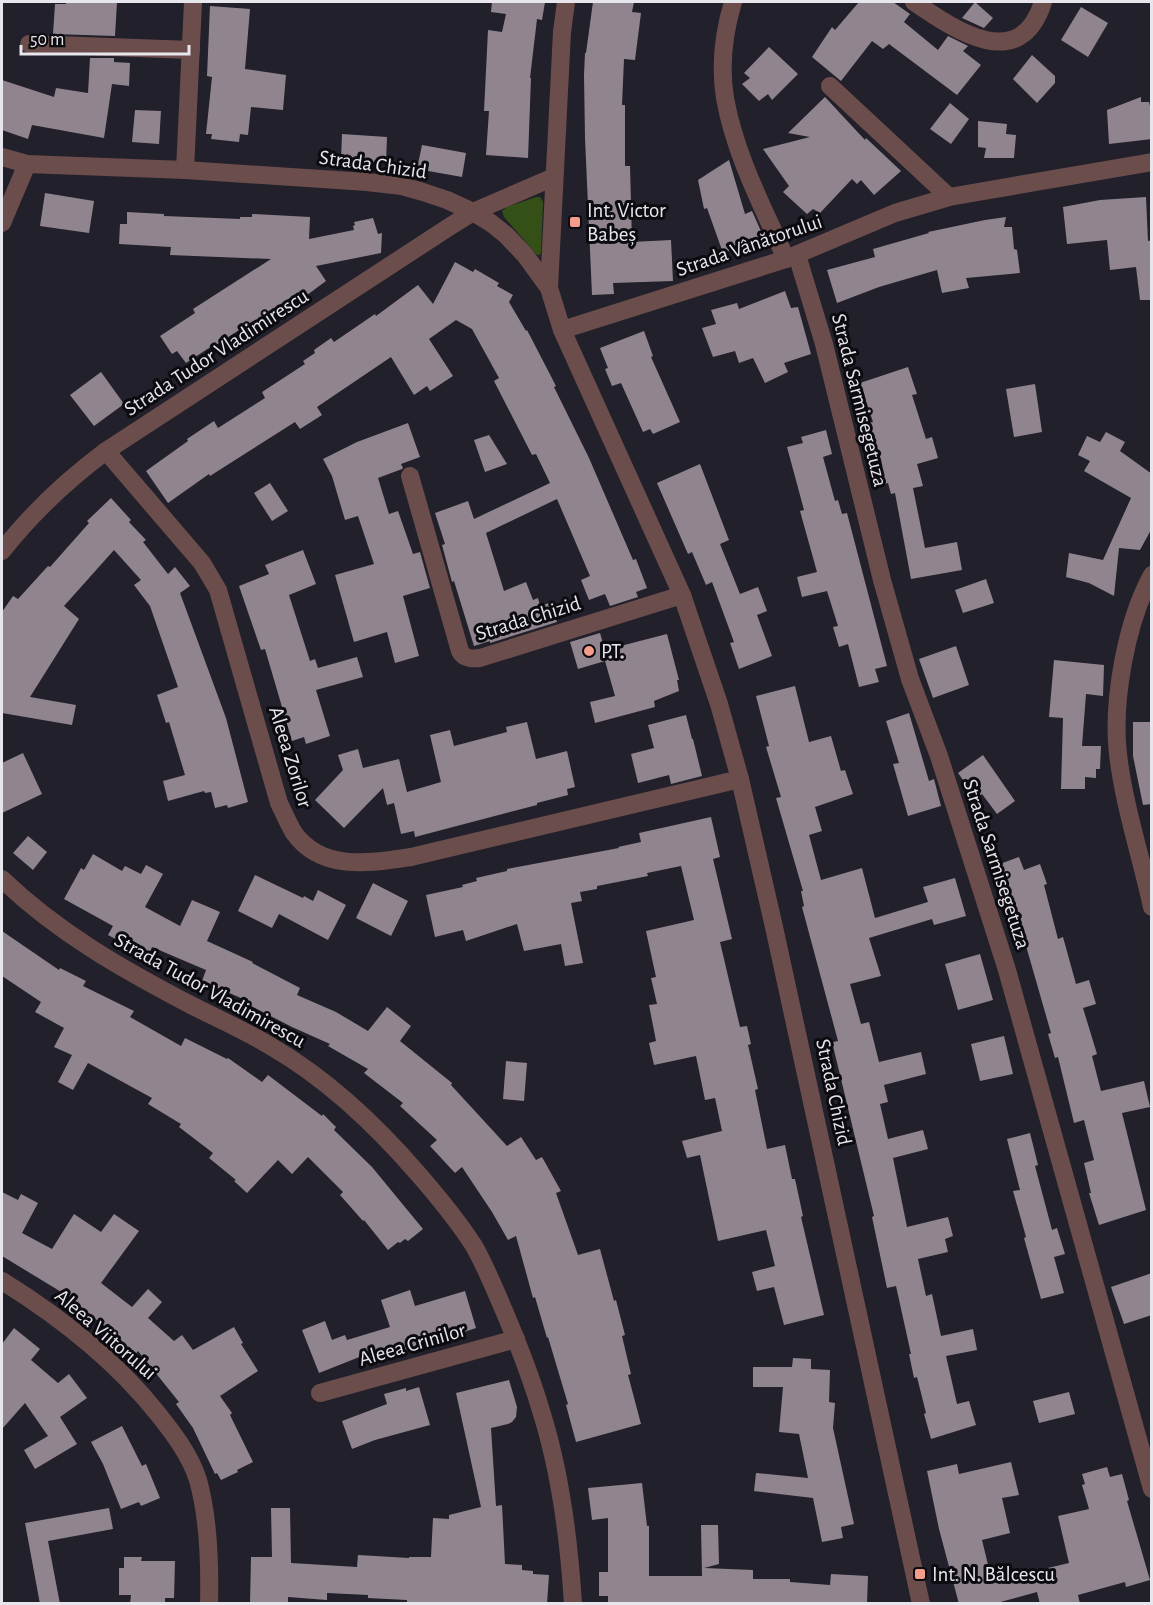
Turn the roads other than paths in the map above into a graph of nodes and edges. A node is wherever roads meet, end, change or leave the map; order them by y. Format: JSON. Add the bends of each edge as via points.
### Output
{"nodes":[{"id":1,"x":193,"y":2,"type":"edge"},
{"id":2,"x":566,"y":2,"type":"edge"},
{"id":3,"x":733,"y":2,"type":"edge"},
{"id":4,"x":914,"y":2,"type":"edge"},
{"id":5,"x":1043,"y":2,"type":"edge"},
{"id":6,"x":29,"y":44,"type":"dead end"},
{"id":7,"x":191,"y":50,"type":"junction"},
{"id":8,"x":830,"y":86,"type":"dead end"},
{"id":9,"x":2,"y":157,"type":"edge"},
{"id":10,"x":1152,"y":162,"type":"edge"},
{"id":11,"x":27,"y":164,"type":"junction"},
{"id":12,"x":185,"y":170,"type":"junction"},
{"id":13,"x":554,"y":177,"type":"junction"},
{"id":14,"x":949,"y":197,"type":"junction"},
{"id":15,"x":474,"y":212,"type":"junction"},
{"id":16,"x":2,"y":223,"type":"edge"},
{"id":17,"x":792,"y":257,"type":"junction"},
{"id":18,"x":549,"y":288,"type":"junction"},
{"id":19,"x":562,"y":330,"type":"junction"},
{"id":20,"x":106,"y":451,"type":"junction"},
{"id":21,"x":410,"y":476,"type":"dead end"},
{"id":22,"x":2,"y":551,"type":"edge"},
{"id":23,"x":1152,"y":575,"type":"edge"},
{"id":24,"x":682,"y":595,"type":"junction"},
{"id":25,"x":740,"y":779,"type":"junction"},
{"id":26,"x":2,"y":879,"type":"edge"},
{"id":27,"x":1152,"y":907,"type":"edge"},
{"id":28,"x":2,"y":1281,"type":"edge"},
{"id":29,"x":516,"y":1339,"type":"junction"},
{"id":30,"x":320,"y":1393,"type":"dead end"},
{"id":31,"x":1152,"y":1489,"type":"edge"},
{"id":32,"x":209,"y":1604,"type":"edge"},
{"id":33,"x":573,"y":1604,"type":"edge"},
{"id":34,"x":921,"y":1604,"type":"edge"}],
"edges":[{"from":1,"to":7,"type":"street"},
{"from":2,"to":13,"type":"street"},
{"from":3,"to":17,"type":"street","name":"Strada Sarmisegetuza","via":[[724,50],[729,117],[753,186]]},
{"from":4,"to":5,"type":"street","via":[[948,25],[994,42],[1014,39],[1030,28]]},
{"from":6,"to":7,"type":"street"},
{"from":7,"to":12,"type":"street"},
{"from":8,"to":14,"type":"street"},
{"from":9,"to":11,"type":"street","name":"Strada Chizid"},
{"from":10,"to":14,"type":"street","name":"Strada Vânătorului"},
{"from":11,"to":12,"type":"street","name":"Strada Chizid"},
{"from":11,"to":16,"type":"street"},
{"from":12,"to":15,"type":"street","name":"Strada Chizid","via":[[402,186]]},
{"from":13,"to":15,"type":"street","name":"Strada Tudor Vladimirescu"},
{"from":13,"to":18,"type":"street"},
{"from":14,"to":17,"type":"street","name":"Strada Vânătorului","via":[[895,213]]},
{"from":15,"to":18,"type":"street","name":"Strada Chizid","via":[[525,255]]},
{"from":15,"to":20,"type":"street","name":"Strada Tudor Vladimirescu"},
{"from":17,"to":19,"type":"street","name":"Strada Vânătorului"},
{"from":17,"to":31,"type":"street","name":"Strada Sarmisegetuza","via":[[832,374],[910,679],[939,756],[1007,970]]},
{"from":18,"to":19,"type":"street","name":"Strada Chizid"},
{"from":19,"to":24,"type":"street","name":"Strada Chizid"},
{"from":20,"to":22,"type":"street","name":"Strada Tudor Vladimirescu","via":[[51,497]]},
{"from":20,"to":25,"type":"street","name":"Aleea Zorilor","via":[[202,563],[218,590],[279,803],[296,835],[317,853],[345,862],[382,862]]},
{"from":21,"to":24,"type":"street","name":"Strada Chizid","via":[[460,651],[468,658],[480,658]]},
{"from":23,"to":27,"type":"street","via":[[1130,635],[1118,704],[1118,753],[1126,803]]},
{"from":24,"to":25,"type":"street","name":"Strada Chizid"},
{"from":25,"to":34,"type":"street","name":"Strada Chizid"},
{"from":26,"to":29,"type":"street","name":"Strada Tudor Vladimirescu","via":[[44,916],[110,962],[272,1046],[323,1081],[372,1124],[442,1201],[474,1246]]},
{"from":28,"to":32,"type":"street","name":"Aleea Viitorului","via":[[36,1302],[108,1360],[142,1394],[189,1457],[205,1515]]},
{"from":29,"to":30,"type":"street","name":"Aleea Crinilor"},
{"from":29,"to":33,"type":"street","name":"Strada Tudor Vladimirescu","via":[[543,1415],[560,1489]]}]}
